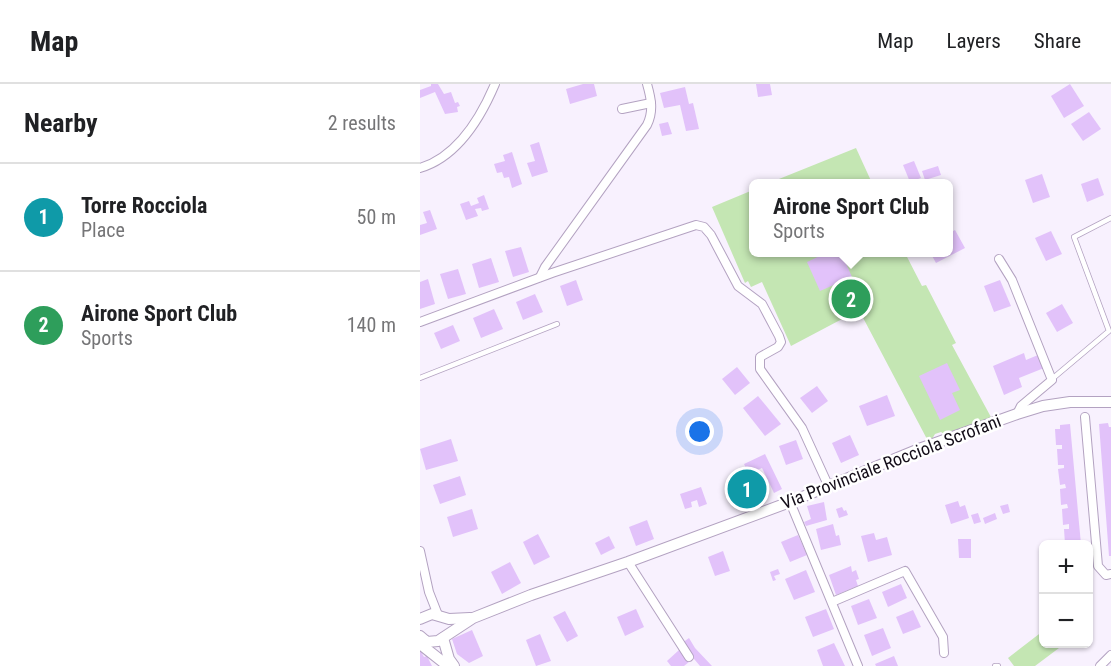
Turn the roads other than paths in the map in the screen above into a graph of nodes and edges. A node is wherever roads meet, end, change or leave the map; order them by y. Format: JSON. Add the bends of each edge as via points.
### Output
{"nodes":[{"id":1,"x":495,"y":84,"type":"edge"},
{"id":2,"x":646,"y":84,"type":"edge"},
{"id":3,"x":651,"y":103,"type":"junction"},
{"id":4,"x":622,"y":109,"type":"dead end"},
{"id":5,"x":420,"y":168,"type":"edge"},
{"id":6,"x":1111,"y":218,"type":"edge"},
{"id":7,"x":999,"y":259,"type":"dead end"},
{"id":8,"x":540,"y":277,"type":"junction"},
{"id":9,"x":420,"y":322,"type":"edge"},
{"id":10,"x":557,"y":324,"type":"dead end"},
{"id":11,"x":420,"y":378,"type":"edge"},
{"id":12,"x":1052,"y":380,"type":"junction"},
{"id":13,"x":1111,"y":402,"type":"edge"},
{"id":14,"x":1017,"y":414,"type":"junction"},
{"id":15,"x":1085,"y":417,"type":"dead end"},
{"id":16,"x":828,"y":485,"type":"junction"},
{"id":17,"x":790,"y":502,"type":"junction"},
{"id":18,"x":420,"y":551,"type":"edge"},
{"id":19,"x":628,"y":562,"type":"junction"},
{"id":20,"x":1111,"y":574,"type":"edge"},
{"id":21,"x":429,"y":592,"type":"junction"},
{"id":22,"x":832,"y":602,"type":"junction"},
{"id":23,"x":439,"y":616,"type":"junction"},
{"id":24,"x":473,"y":618,"type":"junction"},
{"id":25,"x":421,"y":619,"type":"edge"},
{"id":26,"x":444,"y":637,"type":"junction"},
{"id":27,"x":422,"y":640,"type":"edge"},
{"id":28,"x":944,"y":653,"type":"dead end"},
{"id":29,"x":1111,"y":655,"type":"edge"},
{"id":30,"x":689,"y":657,"type":"dead end"},
{"id":31,"x":448,"y":666,"type":"edge"},
{"id":32,"x":858,"y":666,"type":"edge"},
{"id":33,"x":1100,"y":666,"type":"edge"}],
"edges":[{"from":1,"to":5,"type":"street","via":[[476,121],[459,142]]},
{"from":2,"to":3,"type":"street"},
{"from":3,"to":4,"type":"street"},
{"from":3,"to":8,"type":"street","via":[[647,125]]},
{"from":6,"to":12,"type":"lane","via":[[1074,237],[1109,331]]},
{"from":7,"to":12,"type":"street","via":[[1012,280]]},
{"from":8,"to":9,"type":"street"},
{"from":8,"to":16,"type":"street","via":[[696,225],[704,227],[738,286],[762,304],[779,336],[778,347],[760,357],[760,369],[802,428]]},
{"from":10,"to":11,"type":"lane"},
{"from":12,"to":14,"type":"street"},
{"from":13,"to":14,"type":"street","name":"Via Provinciale Rocciola Scrofani","via":[[1070,402]]},
{"from":14,"to":16,"type":"street","name":"Via Provinciale Rocciola Scrofani"},
{"from":15,"to":20,"type":"street","via":[[1098,567],[1106,575]]},
{"from":16,"to":17,"type":"street","name":"Via Provinciale Rocciola Scrofani"},
{"from":17,"to":19,"type":"street","name":"Via Provinciale Rocciola Scrofani"},
{"from":17,"to":22,"type":"street"},
{"from":18,"to":21,"type":"street"},
{"from":19,"to":24,"type":"street","name":"Via Provinciale Rocciola Scrofani"},
{"from":19,"to":30,"type":"street"},
{"from":21,"to":23,"type":"street"},
{"from":21,"to":25,"type":"street"},
{"from":22,"to":28,"type":"street","via":[[905,571],[944,637]]},
{"from":22,"to":32,"type":"street"},
{"from":23,"to":24,"type":"street"},
{"from":23,"to":25,"type":"street","via":[[429,614]]},
{"from":23,"to":26,"type":"street","via":[[446,625]]},
{"from":24,"to":26,"type":"street"},
{"from":26,"to":27,"type":"street","via":[[436,642]]},
{"from":26,"to":31,"type":"street"},
{"from":27,"to":31,"type":"street"},
{"from":29,"to":33,"type":"street"}]}
